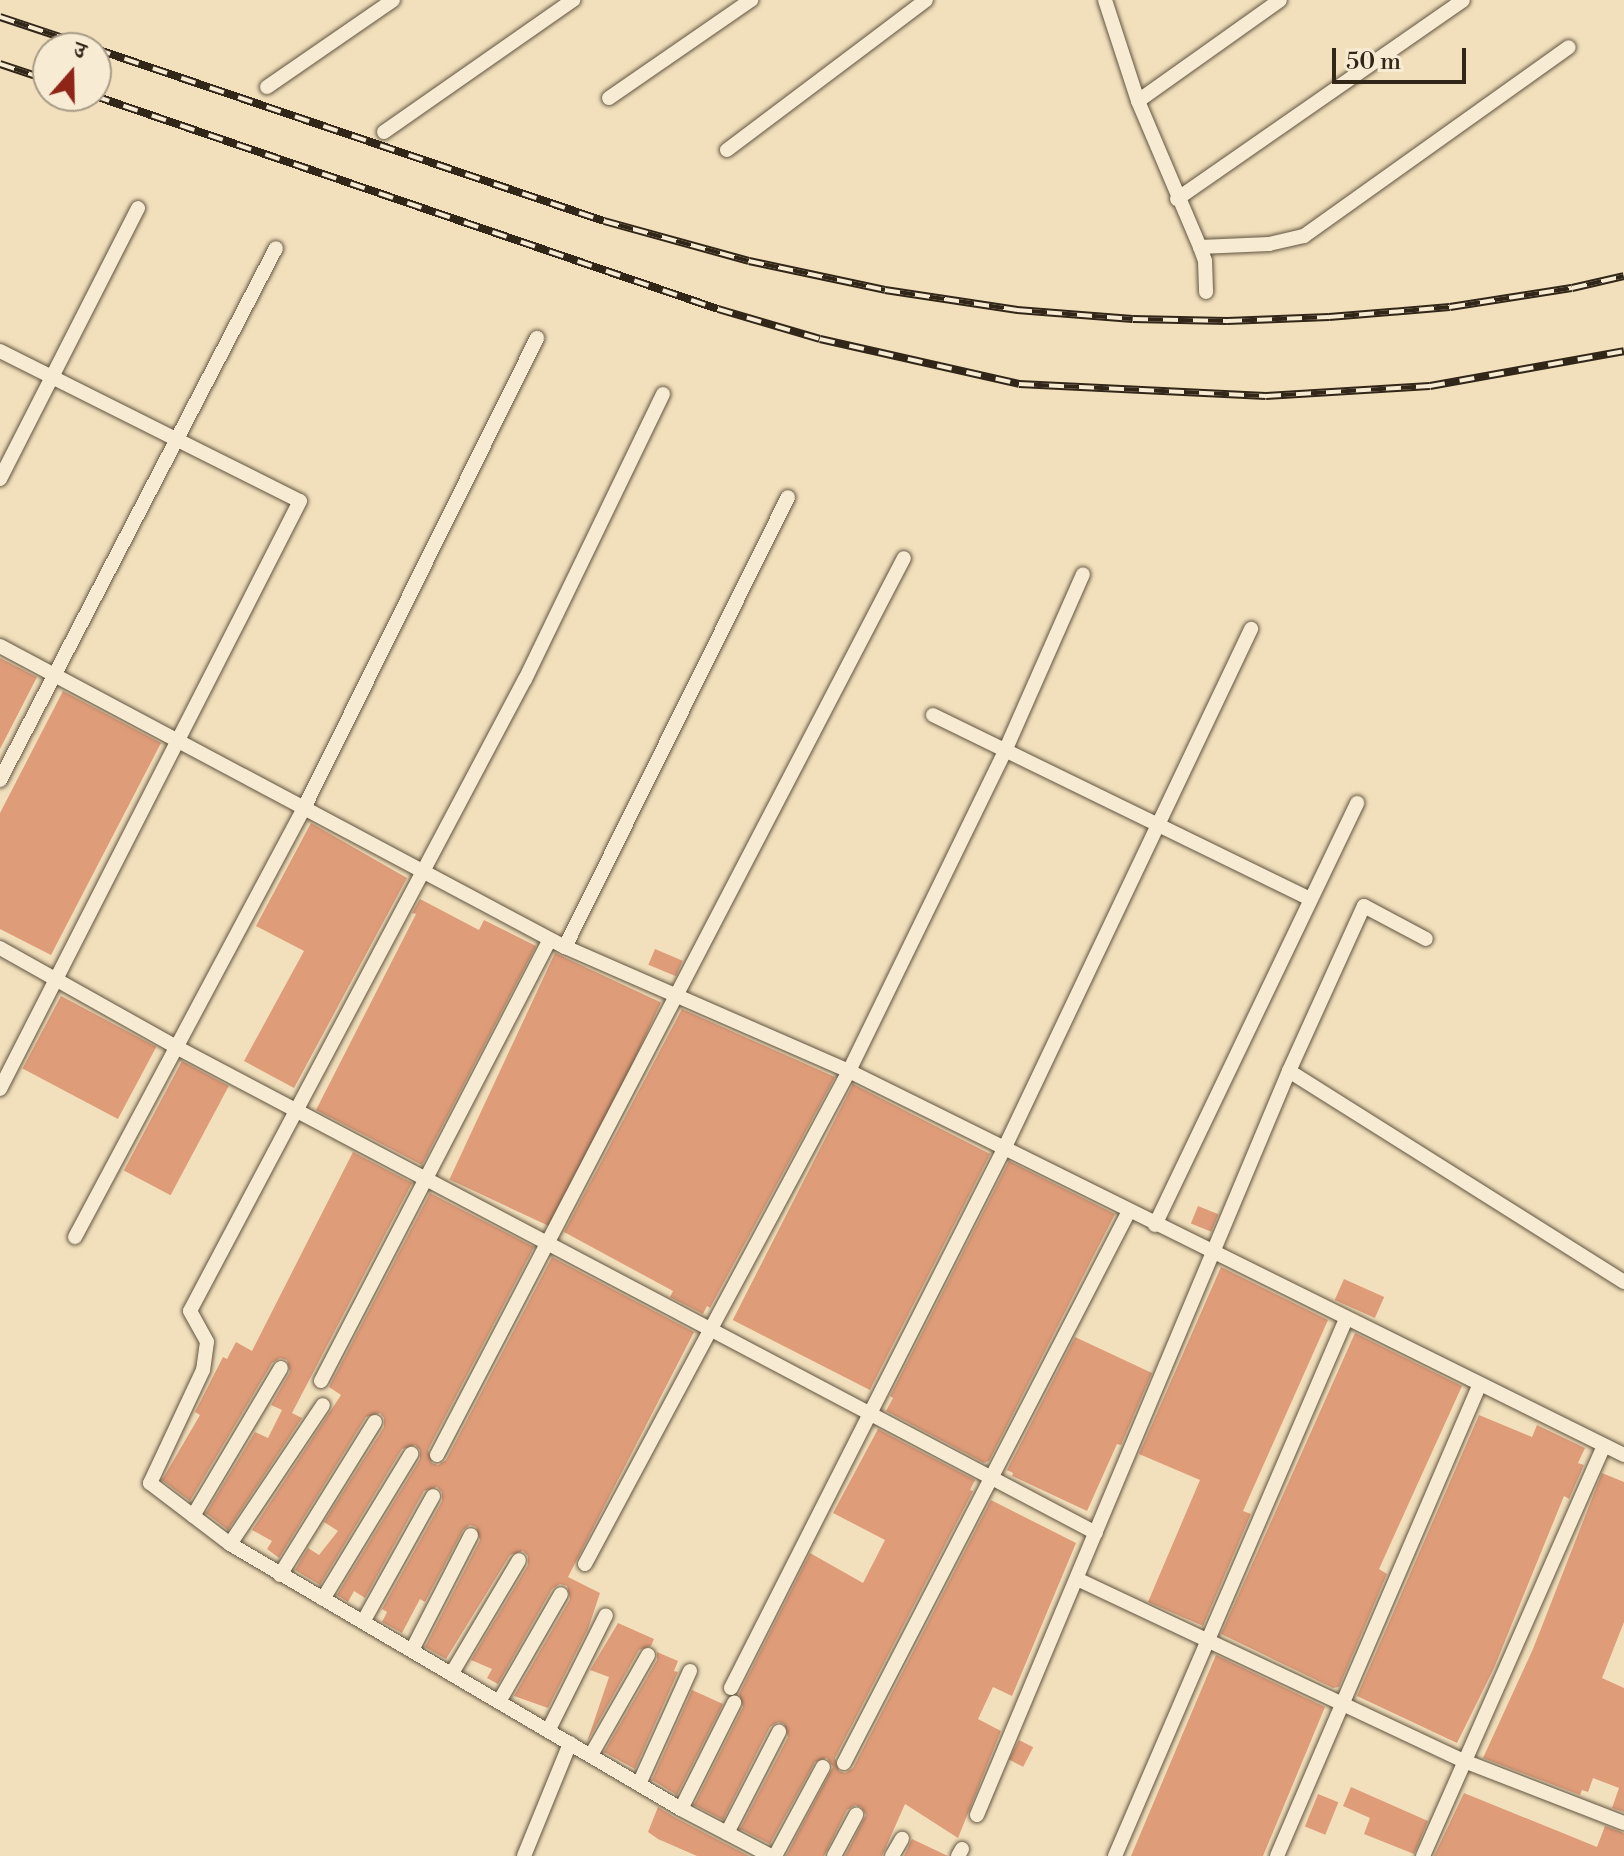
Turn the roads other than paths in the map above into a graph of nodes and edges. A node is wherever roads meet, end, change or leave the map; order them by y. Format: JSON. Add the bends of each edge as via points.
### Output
{"nodes":[{"id":1,"x":393,"y":0,"type":"edge"},
{"id":2,"x":573,"y":0,"type":"edge"},
{"id":3,"x":751,"y":0,"type":"edge"},
{"id":4,"x":926,"y":0,"type":"edge"},
{"id":5,"x":1105,"y":0,"type":"edge"},
{"id":6,"x":1280,"y":0,"type":"edge"},
{"id":7,"x":1463,"y":0,"type":"edge"},
{"id":8,"x":1569,"y":47,"type":"dead end"},
{"id":9,"x":267,"y":87,"type":"dead end"},
{"id":10,"x":609,"y":98,"type":"dead end"},
{"id":11,"x":1138,"y":101,"type":"junction"},
{"id":12,"x":384,"y":132,"type":"dead end"},
{"id":13,"x":727,"y":150,"type":"dead end"},
{"id":14,"x":1177,"y":199,"type":"junction"},
{"id":15,"x":138,"y":208,"type":"dead end"},
{"id":16,"x":1200,"y":247,"type":"junction"},
{"id":17,"x":276,"y":248,"type":"dead end"},
{"id":18,"x":1206,"y":292,"type":"dead end"},
{"id":19,"x":537,"y":338,"type":"dead end"},
{"id":20,"x":0,"y":351,"type":"edge"},
{"id":21,"x":53,"y":377,"type":"junction"},
{"id":22,"x":663,"y":394,"type":"dead end"},
{"id":23,"x":177,"y":440,"type":"junction"},
{"id":24,"x":0,"y":479,"type":"edge"},
{"id":25,"x":788,"y":497,"type":"dead end"},
{"id":26,"x":904,"y":558,"type":"dead end"},
{"id":27,"x":1083,"y":574,"type":"dead end"},
{"id":28,"x":1251,"y":629,"type":"dead end"},
{"id":29,"x":0,"y":646,"type":"edge"},
{"id":30,"x":55,"y":675,"type":"junction"},
{"id":31,"x":933,"y":715,"type":"dead end"},
{"id":32,"x":178,"y":739,"type":"junction"},
{"id":33,"x":1005,"y":751,"type":"junction"},
{"id":34,"x":0,"y":780,"type":"edge"},
{"id":35,"x":1357,"y":803,"type":"dead end"},
{"id":36,"x":303,"y":810,"type":"junction"},
{"id":37,"x":1158,"y":825,"type":"junction"},
{"id":38,"x":424,"y":874,"type":"junction"},
{"id":39,"x":1311,"y":899,"type":"junction"},
{"id":40,"x":1426,"y":939,"type":"dead end"},
{"id":41,"x":550,"y":940,"type":"junction"},
{"id":42,"x":565,"y":947,"type":"junction"},
{"id":43,"x":0,"y":948,"type":"edge"},
{"id":44,"x":57,"y":978,"type":"junction"},
{"id":45,"x":678,"y":999,"type":"junction"},
{"id":46,"x":178,"y":1048,"type":"junction"},
{"id":47,"x":849,"y":1071,"type":"junction"},
{"id":48,"x":1289,"y":1071,"type":"junction"},
{"id":49,"x":0,"y":1089,"type":"edge"},
{"id":50,"x":297,"y":1111,"type":"junction"},
{"id":51,"x":1004,"y":1149,"type":"junction"},
{"id":52,"x":426,"y":1178,"type":"junction"},
{"id":53,"x":1129,"y":1211,"type":"junction"},
{"id":54,"x":1155,"y":1225,"type":"junction"},
{"id":55,"x":75,"y":1237,"type":"dead end"},
{"id":56,"x":548,"y":1243,"type":"junction"},
{"id":57,"x":1213,"y":1253,"type":"junction"},
{"id":58,"x":1624,"y":1282,"type":"edge"},
{"id":59,"x":1346,"y":1319,"type":"junction"},
{"id":60,"x":713,"y":1330,"type":"junction"},
{"id":61,"x":281,"y":1368,"type":"dead end"},
{"id":62,"x":321,"y":1381,"type":"dead end"},
{"id":63,"x":1479,"y":1386,"type":"junction"},
{"id":64,"x":323,"y":1405,"type":"dead end"},
{"id":65,"x":872,"y":1413,"type":"junction"},
{"id":66,"x":375,"y":1422,"type":"dead end"},
{"id":67,"x":1603,"y":1447,"type":"junction"},
{"id":68,"x":411,"y":1454,"type":"dead end"},
{"id":69,"x":437,"y":1455,"type":"dead end"},
{"id":70,"x":1624,"y":1455,"type":"edge"},
{"id":71,"x":992,"y":1477,"type":"junction"},
{"id":72,"x":433,"y":1496,"type":"dead end"},
{"id":73,"x":193,"y":1516,"type":"junction"},
{"id":74,"x":1096,"y":1533,"type":"junction"},
{"id":75,"x":471,"y":1535,"type":"dead end"},
{"id":76,"x":230,"y":1544,"type":"junction"},
{"id":77,"x":519,"y":1560,"type":"dead end"},
{"id":78,"x":585,"y":1564,"type":"dead end"},
{"id":79,"x":280,"y":1575,"type":"junction"},
{"id":80,"x":1077,"y":1579,"type":"junction"},
{"id":81,"x":561,"y":1594,"type":"dead end"},
{"id":82,"x":323,"y":1599,"type":"junction"},
{"id":83,"x":606,"y":1615,"type":"dead end"},
{"id":84,"x":363,"y":1622,"type":"junction"},
{"id":85,"x":1206,"y":1640,"type":"junction"},
{"id":86,"x":412,"y":1650,"type":"junction"},
{"id":87,"x":648,"y":1655,"type":"dead end"},
{"id":88,"x":690,"y":1671,"type":"dead end"},
{"id":89,"x":452,"y":1673,"type":"junction"},
{"id":90,"x":500,"y":1700,"type":"junction"},
{"id":91,"x":1342,"y":1703,"type":"junction"},
{"id":92,"x":549,"y":1729,"type":"junction"},
{"id":93,"x":779,"y":1732,"type":"dead end"},
{"id":94,"x":570,"y":1743,"type":"junction"},
{"id":95,"x":591,"y":1755,"type":"junction"},
{"id":96,"x":1464,"y":1761,"type":"junction"},
{"id":97,"x":844,"y":1763,"type":"dead end"},
{"id":98,"x":823,"y":1767,"type":"dead end"},
{"id":99,"x":639,"y":1784,"type":"junction"},
{"id":100,"x":681,"y":1809,"type":"junction"},
{"id":101,"x":856,"y":1815,"type":"dead end"},
{"id":102,"x":977,"y":1815,"type":"dead end"},
{"id":103,"x":1624,"y":1823,"type":"edge"},
{"id":104,"x":727,"y":1833,"type":"junction"},
{"id":105,"x":902,"y":1839,"type":"dead end"},
{"id":106,"x":524,"y":1856,"type":"edge"},
{"id":107,"x":773,"y":1856,"type":"edge"},
{"id":108,"x":834,"y":1856,"type":"edge"},
{"id":109,"x":892,"y":1856,"type":"edge"},
{"id":110,"x":1115,"y":1856,"type":"edge"},
{"id":111,"x":1277,"y":1856,"type":"edge"},
{"id":112,"x":1423,"y":1856,"type":"edge"}],
"edges":[{"from":1,"to":9,"type":"street"},
{"from":2,"to":12,"type":"street"},
{"from":3,"to":10,"type":"street"},
{"from":4,"to":13,"type":"street"},
{"from":5,"to":11,"type":"street"},
{"from":6,"to":11,"type":"street"},
{"from":7,"to":14,"type":"street"},
{"from":8,"to":16,"type":"street","via":[[1304,236],[1269,244]]},
{"from":11,"to":14,"type":"street"},
{"from":14,"to":16,"type":"street"},
{"from":15,"to":21,"type":"street"},
{"from":16,"to":18,"type":"street"},
{"from":17,"to":23,"type":"street"},
{"from":19,"to":36,"type":"street"},
{"from":20,"to":21,"type":"street"},
{"from":21,"to":23,"type":"street"},
{"from":21,"to":24,"type":"street"},
{"from":22,"to":38,"type":"street"},
{"from":23,"to":30,"type":"street"},
{"from":23,"to":32,"type":"street","via":[[300,501]]},
{"from":25,"to":42,"type":"street"},
{"from":26,"to":45,"type":"street"},
{"from":27,"to":33,"type":"street"},
{"from":28,"to":37,"type":"street"},
{"from":29,"to":30,"type":"street"},
{"from":30,"to":32,"type":"street"},
{"from":30,"to":34,"type":"street"},
{"from":31,"to":33,"type":"street"},
{"from":32,"to":36,"type":"street"},
{"from":32,"to":44,"type":"street"},
{"from":33,"to":37,"type":"street"},
{"from":33,"to":47,"type":"street"},
{"from":35,"to":39,"type":"street"},
{"from":36,"to":38,"type":"street"},
{"from":36,"to":46,"type":"street"},
{"from":37,"to":39,"type":"street"},
{"from":37,"to":51,"type":"street"},
{"from":38,"to":41,"type":"street"},
{"from":38,"to":50,"type":"street"},
{"from":39,"to":54,"type":"street"},
{"from":40,"to":48,"type":"street","via":[[1364,906]]},
{"from":41,"to":42,"type":"street"},
{"from":41,"to":52,"type":"street"},
{"from":42,"to":45,"type":"street"},
{"from":43,"to":44,"type":"street"},
{"from":44,"to":46,"type":"street"},
{"from":44,"to":49,"type":"street"},
{"from":45,"to":47,"type":"street"},
{"from":45,"to":56,"type":"street"},
{"from":46,"to":50,"type":"street"},
{"from":46,"to":55,"type":"street"},
{"from":47,"to":51,"type":"street"},
{"from":47,"to":60,"type":"street"},
{"from":48,"to":57,"type":"street"},
{"from":48,"to":58,"type":"street"},
{"from":50,"to":52,"type":"street"},
{"from":50,"to":73,"type":"street","via":[[190,1311],[207,1342],[203,1370],[150,1483]]},
{"from":51,"to":53,"type":"street"},
{"from":51,"to":65,"type":"street"},
{"from":52,"to":56,"type":"street"},
{"from":52,"to":62,"type":"street"},
{"from":53,"to":54,"type":"street"},
{"from":53,"to":71,"type":"street"},
{"from":54,"to":57,"type":"street"},
{"from":56,"to":60,"type":"street"},
{"from":56,"to":69,"type":"street"},
{"from":57,"to":59,"type":"street"},
{"from":57,"to":74,"type":"street"},
{"from":59,"to":63,"type":"street"},
{"from":59,"to":85,"type":"street"},
{"from":60,"to":65,"type":"street"},
{"from":60,"to":78,"type":"street"},
{"from":61,"to":73,"type":"street"},
{"from":63,"to":67,"type":"street"},
{"from":63,"to":91,"type":"street"},
{"from":64,"to":76,"type":"street"},
{"from":65,"to":71,"type":"street"},
{"from":65,"to":100,"type":"street"},
{"from":66,"to":79,"type":"street"},
{"from":67,"to":70,"type":"street"},
{"from":67,"to":96,"type":"street"},
{"from":68,"to":82,"type":"street"},
{"from":71,"to":74,"type":"street"},
{"from":71,"to":97,"type":"street"},
{"from":72,"to":84,"type":"street"},
{"from":73,"to":76,"type":"street"},
{"from":74,"to":80,"type":"street"},
{"from":75,"to":86,"type":"street"},
{"from":76,"to":79,"type":"street"},
{"from":77,"to":89,"type":"street"},
{"from":79,"to":82,"type":"street"},
{"from":80,"to":85,"type":"street"},
{"from":80,"to":102,"type":"street"},
{"from":81,"to":90,"type":"street"},
{"from":82,"to":84,"type":"street"},
{"from":83,"to":92,"type":"street"},
{"from":84,"to":86,"type":"street"},
{"from":85,"to":91,"type":"street"},
{"from":85,"to":110,"type":"street"},
{"from":86,"to":89,"type":"street"},
{"from":87,"to":95,"type":"street"},
{"from":88,"to":99,"type":"street"},
{"from":89,"to":90,"type":"street"},
{"from":90,"to":92,"type":"street"},
{"from":91,"to":96,"type":"street"},
{"from":91,"to":111,"type":"street"},
{"from":92,"to":94,"type":"street"},
{"from":93,"to":104,"type":"street"},
{"from":94,"to":95,"type":"street"},
{"from":94,"to":106,"type":"street"},
{"from":95,"to":99,"type":"street"},
{"from":96,"to":103,"type":"street"},
{"from":96,"to":112,"type":"street"},
{"from":98,"to":107,"type":"street"},
{"from":99,"to":100,"type":"street"},
{"from":100,"to":104,"type":"street"},
{"from":101,"to":108,"type":"street"},
{"from":104,"to":107,"type":"street"},
{"from":105,"to":109,"type":"street"}]}
